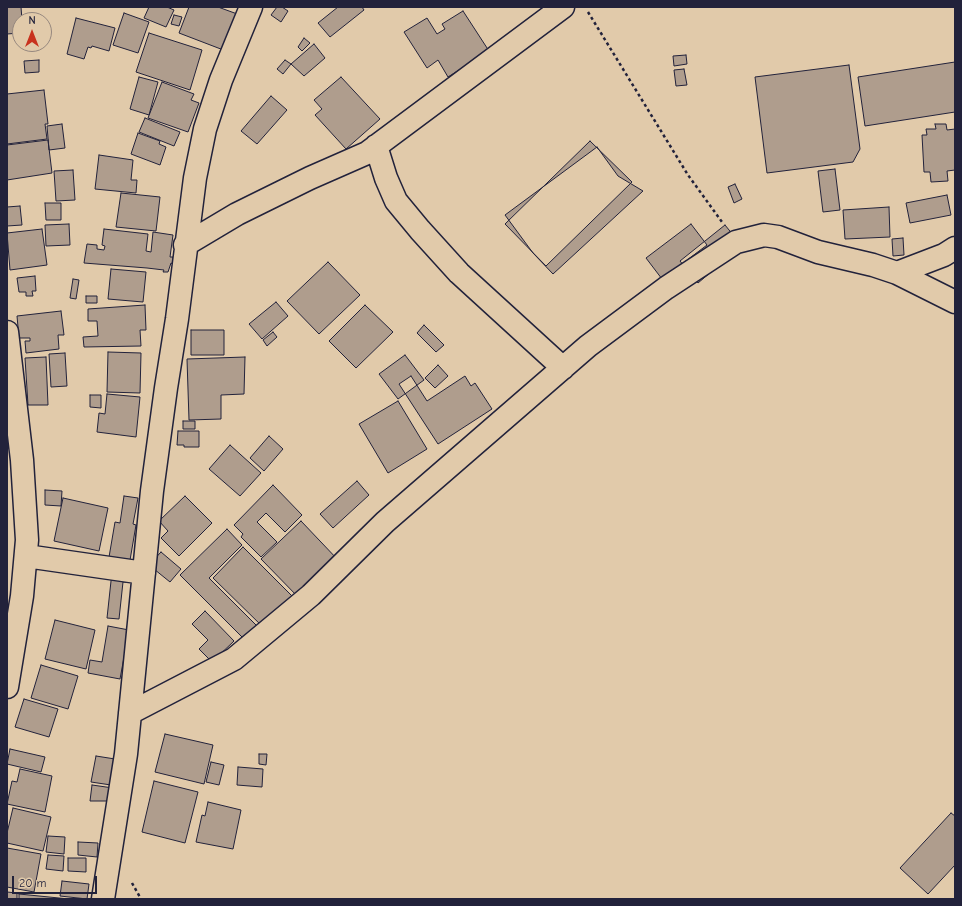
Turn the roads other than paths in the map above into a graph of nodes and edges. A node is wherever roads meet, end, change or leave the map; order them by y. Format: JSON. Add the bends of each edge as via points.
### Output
{"nodes":[{"id":1,"x":251,"y":7,"type":"edge"},
{"id":2,"x":563,"y":7,"type":"edge"},
{"id":3,"x":376,"y":146,"type":"junction"},
{"id":4,"x":185,"y":246,"type":"junction"},
{"id":5,"x":955,"y":248,"type":"edge"},
{"id":6,"x":897,"y":273,"type":"junction"},
{"id":7,"x":955,"y":302,"type":"edge"},
{"id":8,"x":7,"y":332,"type":"edge"},
{"id":9,"x":563,"y":368,"type":"junction"},
{"id":10,"x":26,"y":556,"type":"junction"},
{"id":11,"x":144,"y":573,"type":"junction"},
{"id":12,"x":7,"y":687,"type":"edge"},
{"id":13,"x":130,"y":713,"type":"junction"},
{"id":14,"x":103,"y":899,"type":"edge"}],
"edges":[{"from":1,"to":4,"type":"street","via":[[221,80],[205,129]]},
{"from":2,"to":3,"type":"street"},
{"from":3,"to":4,"type":"street","via":[[367,154],[310,178],[237,214]]},
{"from":3,"to":9,"type":"street","via":[[396,201],[420,230],[459,273]]},
{"from":4,"to":11,"type":"street","via":[[152,491]]},
{"from":5,"to":6,"type":"street","via":[[944,255]]},
{"from":6,"to":7,"type":"street"},
{"from":6,"to":9,"type":"street","via":[[818,252],[778,236],[764,235],[736,242],[666,288],[588,346]]},
{"from":8,"to":10,"type":"street","via":[[22,460]]},
{"from":9,"to":13,"type":"street","via":[[385,522],[311,595],[234,659]]},
{"from":10,"to":11,"type":"street"},
{"from":10,"to":12,"type":"street"},
{"from":11,"to":13,"type":"street"},
{"from":13,"to":14,"type":"street"}]}
